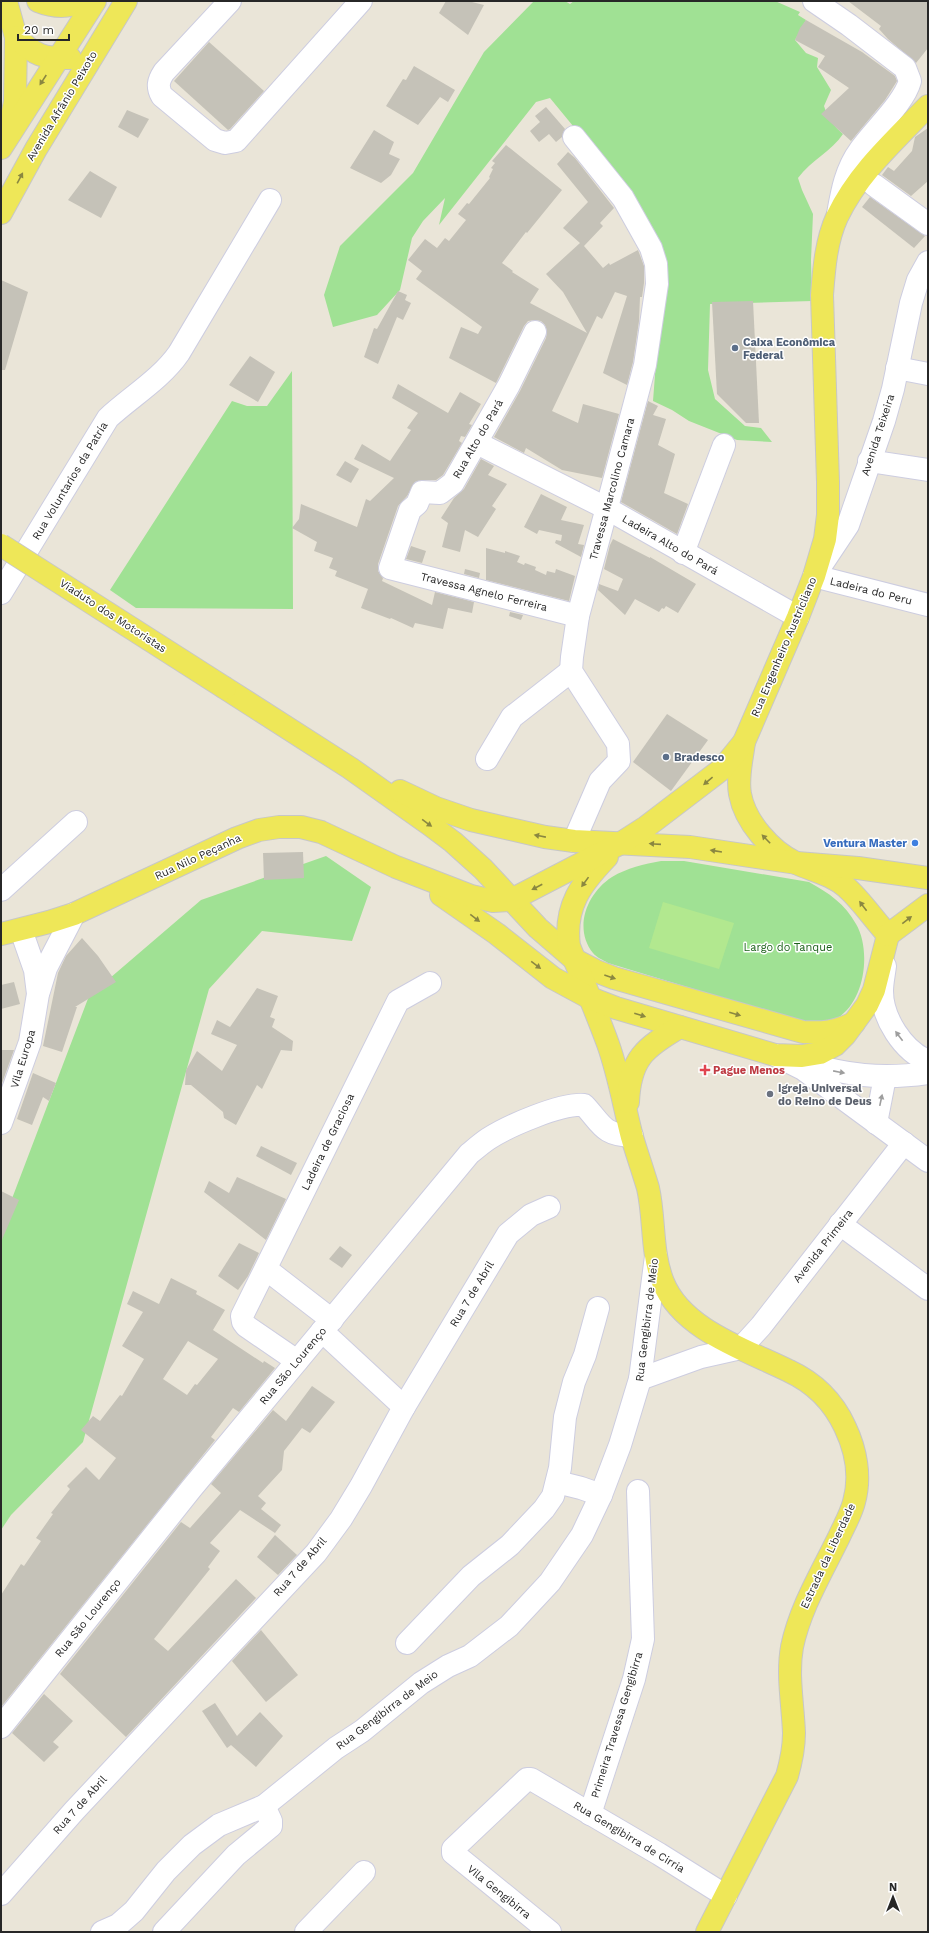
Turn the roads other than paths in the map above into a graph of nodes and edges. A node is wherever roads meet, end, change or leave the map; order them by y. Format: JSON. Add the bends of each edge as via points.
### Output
{"nodes":[{"id":1,"x":38,"y":1,"type":"edge"},
{"id":2,"x":83,"y":1,"type":"edge"},
{"id":3,"x":95,"y":1,"type":"edge"},
{"id":4,"x":126,"y":1,"type":"edge"},
{"id":5,"x":230,"y":1,"type":"edge"},
{"id":6,"x":361,"y":1,"type":"edge"},
{"id":7,"x":814,"y":1,"type":"edge"},
{"id":8,"x":3,"y":2,"type":"edge"},
{"id":9,"x":16,"y":37,"type":"junction"},
{"id":10,"x":93,"y":55,"type":"junction"},
{"id":11,"x":57,"y":59,"type":"junction"},
{"id":12,"x":928,"y":106,"type":"edge"},
{"id":13,"x":574,"y":137,"type":"dead end"},
{"id":14,"x":5,"y":141,"type":"edge"},
{"id":15,"x":874,"y":186,"type":"dead end"},
{"id":16,"x":270,"y":200,"type":"dead end"},
{"id":17,"x":1,"y":212,"type":"edge"},
{"id":18,"x":837,"y":218,"type":"junction"},
{"id":19,"x":928,"y":224,"type":"edge"},
{"id":20,"x":928,"y":262,"type":"edge"},
{"id":21,"x":535,"y":332,"type":"dead end"},
{"id":22,"x":897,"y":368,"type":"junction"},
{"id":23,"x":928,"y":374,"type":"edge"},
{"id":24,"x":477,"y":443,"type":"junction"},
{"id":25,"x":724,"y":445,"type":"dead end"},
{"id":26,"x":869,"y":461,"type":"junction"},
{"id":27,"x":928,"y":470,"type":"edge"},
{"id":28,"x":606,"y":508,"type":"junction"},
{"id":29,"x":1,"y":545,"type":"edge"},
{"id":30,"x":683,"y":553,"type":"junction"},
{"id":31,"x":390,"y":568,"type":"joint"},
{"id":32,"x":814,"y":576,"type":"junction"},
{"id":33,"x":1,"y":593,"type":"edge"},
{"id":34,"x":928,"y":605,"type":"edge"},
{"id":35,"x":578,"y":616,"type":"junction"},
{"id":36,"x":798,"y":617,"type":"junction"},
{"id":37,"x":571,"y":671,"type":"junction"},
{"id":38,"x":744,"y":742,"type":"junction"},
{"id":39,"x":487,"y":759,"type":"dead end"},
{"id":40,"x":350,"y":768,"type":"junction"},
{"id":41,"x":76,"y":822,"type":"dead end"},
{"id":42,"x":574,"y":841,"type":"junction"},
{"id":43,"x":621,"y":843,"type":"junction"},
{"id":44,"x":796,"y":863,"type":"junction"},
{"id":45,"x":396,"y":866,"type":"junction"},
{"id":46,"x":928,"y":878,"type":"edge"},
{"id":47,"x":1,"y":890,"type":"edge"},
{"id":48,"x":511,"y":900,"type":"junction"},
{"id":49,"x":928,"y":905,"type":"edge"},
{"id":50,"x":74,"y":914,"type":"junction"},
{"id":51,"x":11,"y":932,"type":"edge"},
{"id":52,"x":888,"y":936,"type":"junction"},
{"id":53,"x":575,"y":960,"type":"junction"},
{"id":54,"x":430,"y":983,"type":"dead end"},
{"id":55,"x":38,"y":994,"type":"junction"},
{"id":56,"x":590,"y":998,"type":"junction"},
{"id":57,"x":854,"y":1023,"type":"junction"},
{"id":58,"x":680,"y":1027,"type":"junction"},
{"id":59,"x":608,"y":1044,"type":"junction"},
{"id":60,"x":641,"y":1055,"type":"junction"},
{"id":61,"x":774,"y":1055,"type":"junction"},
{"id":62,"x":920,"y":1065,"type":"edge"},
{"id":63,"x":885,"y":1077,"type":"junction"},
{"id":64,"x":1,"y":1123,"type":"edge"},
{"id":65,"x":876,"y":1123,"type":"junction"},
{"id":66,"x":630,"y":1126,"type":"junction"},
{"id":67,"x":904,"y":1143,"type":"junction"},
{"id":68,"x":928,"y":1161,"type":"edge"},
{"id":69,"x":549,"y":1208,"type":"dead end"},
{"id":70,"x":840,"y":1224,"type":"junction"},
{"id":71,"x":656,"y":1256,"type":"junction"},
{"id":72,"x":266,"y":1269,"type":"junction"},
{"id":73,"x":928,"y":1289,"type":"edge"},
{"id":74,"x":598,"y":1308,"type":"dead end"},
{"id":75,"x":327,"y":1325,"type":"junction"},
{"id":76,"x":741,"y":1348,"type":"junction"},
{"id":77,"x":297,"y":1361,"type":"junction"},
{"id":78,"x":640,"y":1378,"type":"junction"},
{"id":79,"x":404,"y":1407,"type":"junction"},
{"id":80,"x":557,"y":1482,"type":"junction"},
{"id":81,"x":638,"y":1491,"type":"dead end"},
{"id":82,"x":601,"y":1495,"type":"junction"},
{"id":83,"x":407,"y":1644,"type":"dead end"},
{"id":84,"x":1,"y":1727,"type":"edge"},
{"id":85,"x":264,"y":1806,"type":"junction"},
{"id":86,"x":590,"y":1814,"type":"junction"},
{"id":87,"x":453,"y":1849,"type":"joint"},
{"id":88,"x":364,"y":1872,"type":"dead end"},
{"id":89,"x":1,"y":1894,"type":"edge"},
{"id":90,"x":726,"y":1896,"type":"junction"},
{"id":91,"x":102,"y":1932,"type":"edge"},
{"id":92,"x":164,"y":1932,"type":"edge"},
{"id":93,"x":306,"y":1932,"type":"edge"},
{"id":94,"x":550,"y":1932,"type":"edge"},
{"id":95,"x":707,"y":1932,"type":"edge"}],
"edges":[{"from":1,"to":2,"type":"main road","via":[[64,6]]},
{"from":3,"to":11,"type":"main road"},
{"from":4,"to":10,"type":"main road","name":"Avenida Afrânio Peixoto"},
{"from":5,"to":6,"type":"street","via":[[158,80],[162,96],[215,140],[225,144],[236,141]]},
{"from":7,"to":18,"type":"street","via":[[905,68],[910,81],[905,94],[850,166]]},
{"from":8,"to":9,"type":"main road"},
{"from":9,"to":11,"type":"main road","via":[[35,54]]},
{"from":9,"to":14,"type":"main road","via":[[15,102]]},
{"from":10,"to":11,"type":"main road"},
{"from":17,"to":10,"type":"main road","name":"Avenida Afrânio Peixoto","one_way":true,"via":[[39,142]]},
{"from":11,"to":14,"type":"main road","one_way":true},
{"from":12,"to":18,"type":"main road","name":"Rua Engenheiro Austricliano","via":[[867,169]]},
{"from":13,"to":28,"type":"street","name":"Travessa Marcolino Camara","via":[[623,198],[651,248],[656,264],[657,284],[645,365]]},
{"from":15,"to":19,"type":"street"},
{"from":16,"to":33,"type":"street","name":"Rua Voluntarios da Patría","via":[[179,353],[158,377],[108,418]]},
{"from":18,"to":32,"type":"main road","name":"Rua Engenheiro Austricliano","via":[[825,260],[822,295],[828,515],[825,539]]},
{"from":20,"to":22,"type":"street","name":"Avenida Teixeira","via":[[918,280],[911,303]]},
{"from":21,"to":24,"type":"street","name":"Rua Alto do Pará"},
{"from":22,"to":23,"type":"street"},
{"from":22,"to":26,"type":"street","name":"Avenida Teixeira","via":[[884,421]]},
{"from":24,"to":28,"type":"street","name":"Ladeira Alto do Pará"},
{"from":24,"to":31,"type":"street","name":"Rua Alto do Pará","via":[[453,483],[440,493],[422,492],[417,504],[410,510]]},
{"from":25,"to":30,"type":"street"},
{"from":26,"to":27,"type":"street"},
{"from":26,"to":32,"type":"street","name":"Avenida Teixeira","via":[[848,525]]},
{"from":28,"to":30,"type":"street","name":"Ladeira Alto do Pará"},
{"from":28,"to":35,"type":"street","name":"Travessa Marcolino Camara"},
{"from":29,"to":40,"type":"main road","name":"Viaduto dos Motoristas","bridge":true},
{"from":30,"to":36,"type":"street","name":"Ladeira Alto do Pará"},
{"from":31,"to":35,"type":"street","name":"Travessa Agnelo Ferreira"},
{"from":32,"to":34,"type":"street","name":"Ladeira do Peru"},
{"from":32,"to":36,"type":"main road","name":"Rua Engenheiro Austricliano"},
{"from":35,"to":37,"type":"street","name":"Travessa Marcolino Camara"},
{"from":36,"to":38,"type":"main road","name":"Rua Engenheiro Austricliano"},
{"from":37,"to":39,"type":"street","via":[[512,717]]},
{"from":37,"to":42,"type":"street","via":[[618,744],[620,752],[619,761],[600,781],[592,796]]},
{"from":38,"to":43,"type":"main road","name":"Rua Engenheiro Austricliano","one_way":true,"via":[[722,769],[705,784]]},
{"from":44,"to":38,"type":"main road","name":"Rua Engenheiro Austricliano","one_way":true,"via":[[778,851],[763,836],[743,806],[740,777]]},
{"from":42,"to":40,"type":"main road","one_way":true,"via":[[538,836],[471,820],[436,808]]},
{"from":40,"to":48,"type":"main road","one_way":true,"via":[[454,842]]},
{"from":41,"to":47,"type":"street"},
{"from":42,"to":43,"type":"main road"},
{"from":44,"to":43,"type":"main road","one_way":true,"via":[[690,847]]},
{"from":43,"to":48,"type":"main road","one_way":true},
{"from":43,"to":53,"type":"main road","name":"Rua Gengibirra de Meio","one_way":true,"via":[[589,875],[578,891],[567,930]]},
{"from":44,"to":46,"type":"main road"},
{"from":52,"to":44,"type":"main road","one_way":true,"via":[[845,886],[817,870]]},
{"from":45,"to":48,"type":"main road","name":"Rua Nilo Peçanha","via":[[471,896],[493,901]]},
{"from":45,"to":50,"type":"main road","name":"Rua Nilo Peçanha","via":[[321,832],[301,827],[279,827],[259,830],[237,838]]},
{"from":45,"to":56,"type":"main road","name":"Rua Nilo Peçanha","one_way":true,"via":[[469,913],[553,978]]},
{"from":48,"to":53,"type":"main road"},
{"from":52,"to":49,"type":"main road","one_way":true},
{"from":50,"to":51,"type":"main road","name":"Rua Nilo Peçanha"},
{"from":50,"to":55,"type":"street","name":"Vila Europa","via":[[46,968]]},
{"from":51,"to":55,"type":"street","name":"Vila Europa","via":[[35,970]]},
{"from":52,"to":57,"type":"main road","via":[[874,990]]},
{"from":62,"to":52,"type":"street","one_way":true,"via":[[893,1027],[885,1008],[882,992]]},
{"from":53,"to":56,"type":"main road","name":"Rua Gengibirra de Meio"},
{"from":53,"to":57,"type":"main road","one_way":true,"via":[[596,972],[614,978],[804,1032],[836,1031]]},
{"from":54,"to":72,"type":"street","name":"Ladeira de Graciosa","via":[[398,1001]]},
{"from":55,"to":64,"type":"street","name":"Vila Europa","via":[[30,1042]]},
{"from":56,"to":58,"type":"main road","one_way":true},
{"from":56,"to":59,"type":"main road","name":"Rua Gengibirra de Meio"},
{"from":57,"to":61,"type":"main road","via":[[836,1045],[820,1054]]},
{"from":58,"to":60,"type":"main road","name":"Rua Gengibirra de Meio","via":[[660,1038]]},
{"from":58,"to":61,"type":"main road"},
{"from":59,"to":60,"type":"main road","via":[[624,1057]]},
{"from":59,"to":66,"type":"main road","name":"Rua Gengibirra de Meio"},
{"from":60,"to":66,"type":"main road","name":"Rua Gengibirra de Meio","via":[[629,1085]]},
{"from":61,"to":63,"type":"street","one_way":true,"via":[[831,1070]]},
{"from":61,"to":65,"type":"street","via":[[803,1069]]},
{"from":62,"to":63,"type":"street"},
{"from":65,"to":63,"type":"street","one_way":true},
{"from":65,"to":67,"type":"street"},
{"from":66,"to":71,"type":"main road","name":"Rua Gengibirra de Meio","via":[[648,1188]]},
{"from":66,"to":75,"type":"street","name":"Rua São Lourenço","via":[[620,1136],[610,1132],[600,1126],[584,1105],[577,1104],[524,1121],[489,1138],[469,1154]]},
{"from":67,"to":68,"type":"street"},
{"from":67,"to":70,"type":"street","name":"Avenida Primeira"},
{"from":69,"to":79,"type":"street","name":"Rua 7 de Abril","via":[[531,1215],[508,1234]]},
{"from":70,"to":73,"type":"street"},
{"from":70,"to":76,"type":"street","name":"Avenida Primeira"},
{"from":71,"to":76,"type":"main road","name":"Estrada da Liberdade","via":[[662,1282],[683,1313]]},
{"from":71,"to":78,"type":"street","name":"Rua Gengibirra de Meio"},
{"from":72,"to":75,"type":"street"},
{"from":72,"to":77,"type":"street","name":"Ladeira de Graciosa","via":[[242,1316],[243,1322]]},
{"from":74,"to":80,"type":"street","via":[[565,1417]]},
{"from":75,"to":77,"type":"street","name":"Rua São Lourenço"},
{"from":75,"to":79,"type":"street"},
{"from":76,"to":78,"type":"street","via":[[701,1357]]},
{"from":76,"to":90,"type":"main road","name":"Estrada da Liberdade","via":[[807,1380],[821,1390],[834,1407],[852,1441],[857,1482],[854,1502],[803,1611],[793,1643],[791,1672],[794,1734],[787,1776]]},
{"from":77,"to":84,"type":"street","name":"Rua São Lourenço"},
{"from":78,"to":82,"type":"street","name":"Rua Gengibirra de Meio","via":[[620,1445]]},
{"from":79,"to":89,"type":"street","name":"Rua 7 de Abril","via":[[361,1486],[316,1553],[74,1811]]},
{"from":80,"to":82,"type":"street"},
{"from":80,"to":83,"type":"street","via":[[553,1496],[544,1509],[510,1545],[471,1576]]},
{"from":81,"to":86,"type":"street","name":"Primeira Travessa Gengibirra","via":[[644,1639],[634,1679]]},
{"from":82,"to":85,"type":"street","name":"Rua Gengibirra de Meio","via":[[582,1535],[550,1582],[509,1626],[470,1656],[421,1683]]},
{"from":85,"to":91,"type":"street","name":"Rua Gengibirra de Meio","via":[[220,1825],[192,1846],[166,1871],[134,1911],[118,1925]]},
{"from":85,"to":92,"type":"street","via":[[271,1826],[236,1854]]},
{"from":86,"to":87,"type":"street","name":"Rua Gengibirra de Cirria","via":[[527,1778]]},
{"from":86,"to":90,"type":"street","name":"Rua Gengibirra de Cirria"},
{"from":87,"to":94,"type":"street","name":"Vila Gengibirra","via":[[455,1856]]},
{"from":88,"to":93,"type":"street"},
{"from":90,"to":95,"type":"main road","name":"Estrada da Liberdade"}]}
